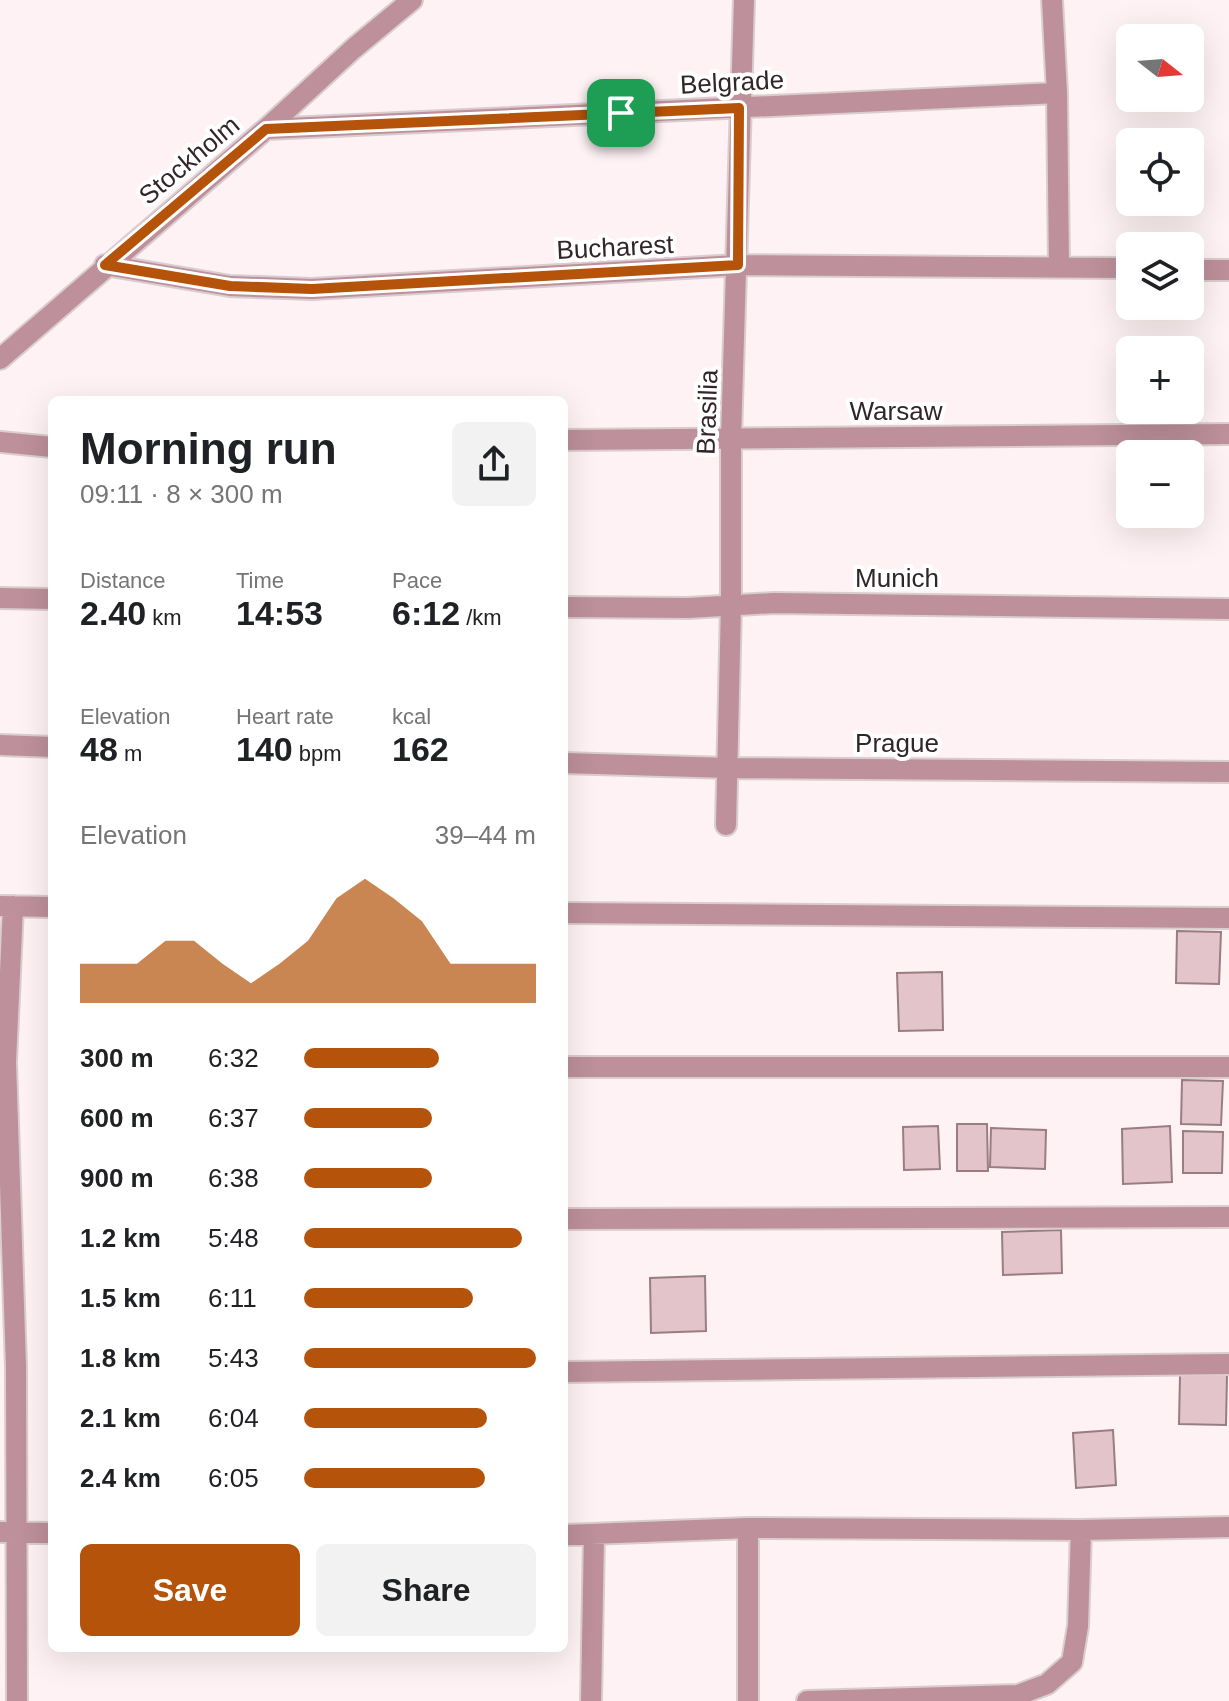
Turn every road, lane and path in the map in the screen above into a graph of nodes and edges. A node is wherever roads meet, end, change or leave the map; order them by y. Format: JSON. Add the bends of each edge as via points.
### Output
{"nodes":[{"id":1,"x":412,"y":0,"type":"edge"},
{"id":2,"x":744,"y":0,"type":"edge"},
{"id":3,"x":1052,"y":0,"type":"edge"},
{"id":4,"x":1057,"y":93,"type":"junction"},
{"id":5,"x":739,"y":108,"type":"junction"},
{"id":6,"x":266,"y":129,"type":"junction"},
{"id":7,"x":105,"y":265,"type":"junction"},
{"id":8,"x":738,"y":265,"type":"junction"},
{"id":9,"x":1059,"y":267,"type":"junction"},
{"id":10,"x":1116,"y":268,"type":"edge"},
{"id":11,"x":1204,"y":270,"type":"edge"},
{"id":12,"x":1229,"y":270,"type":"edge"},
{"id":13,"x":0,"y":359,"type":"edge"},
{"id":14,"x":1229,"y":434,"type":"edge"},
{"id":15,"x":731,"y":438,"type":"junction"},
{"id":16,"x":568,"y":440,"type":"edge"},
{"id":17,"x":0,"y":442,"type":"edge"},
{"id":18,"x":48,"y":447,"type":"edge"},
{"id":19,"x":0,"y":598,"type":"edge"},
{"id":20,"x":48,"y":599,"type":"edge"},
{"id":21,"x":731,"y":605,"type":"junction"},
{"id":22,"x":568,"y":607,"type":"edge"},
{"id":23,"x":1229,"y":609,"type":"edge"},
{"id":24,"x":0,"y":745,"type":"edge"},
{"id":25,"x":48,"y":747,"type":"edge"},
{"id":26,"x":568,"y":763,"type":"edge"},
{"id":27,"x":728,"y":768,"type":"junction"},
{"id":28,"x":1229,"y":772,"type":"edge"},
{"id":29,"x":726,"y":825,"type":"dead end"},
{"id":30,"x":6,"y":906,"type":"edge"},
{"id":31,"x":48,"y":907,"type":"edge"},
{"id":32,"x":568,"y":913,"type":"edge"},
{"id":33,"x":1229,"y":918,"type":"edge"},
{"id":34,"x":3,"y":1062,"type":"edge"},
{"id":35,"x":568,"y":1067,"type":"edge"},
{"id":36,"x":1229,"y":1067,"type":"edge"},
{"id":37,"x":6,"y":1217,"type":"edge"},
{"id":38,"x":1229,"y":1217,"type":"edge"},
{"id":39,"x":568,"y":1219,"type":"edge"},
{"id":40,"x":1229,"y":1364,"type":"edge"},
{"id":41,"x":8,"y":1368,"type":"edge"},
{"id":42,"x":568,"y":1372,"type":"edge"},
{"id":43,"x":1229,"y":1527,"type":"edge"},
{"id":44,"x":748,"y":1528,"type":"junction"},
{"id":45,"x":1081,"y":1530,"type":"junction"},
{"id":46,"x":7,"y":1532,"type":"edge"},
{"id":47,"x":48,"y":1533,"type":"edge"},
{"id":48,"x":568,"y":1535,"type":"edge"},
{"id":49,"x":594,"y":1535,"type":"junction"},
{"id":50,"x":17,"y":1701,"type":"edge"},
{"id":51,"x":591,"y":1701,"type":"edge"},
{"id":52,"x":748,"y":1701,"type":"edge"},
{"id":53,"x":807,"y":1701,"type":"edge"}],
"edges":[{"from":1,"to":6,"type":"street","name":"Stockholm"},
{"from":2,"to":5,"type":"street","name":"Brasilia"},
{"from":3,"to":4,"type":"street"},
{"from":4,"to":5,"type":"street","name":"Belgrade"},
{"from":4,"to":9,"type":"street"},
{"from":5,"to":6,"type":"street","name":"Belgrade"},
{"from":5,"to":8,"type":"street","name":"Brasilia"},
{"from":6,"to":7,"type":"street","name":"Stockholm"},
{"from":7,"to":8,"type":"street","name":"Bucharest","via":[[230,286],[312,289]]},
{"from":7,"to":13,"type":"street","name":"Stockholm"},
{"from":8,"to":9,"type":"street","name":"Bucharest"},
{"from":8,"to":15,"type":"street","name":"Brasilia"},
{"from":9,"to":10,"type":"street","name":"Bucharest"},
{"from":11,"to":12,"type":"street"},
{"from":14,"to":15,"type":"street","name":"Warsaw"},
{"from":15,"to":16,"type":"street","name":"Warsaw"},
{"from":15,"to":21,"type":"street","name":"Brasilia"},
{"from":17,"to":18,"type":"street"},
{"from":19,"to":20,"type":"street"},
{"from":21,"to":22,"type":"street","name":"Munich"},
{"from":21,"to":23,"type":"street","name":"Munich"},
{"from":21,"to":27,"type":"street","name":"Brasilia"},
{"from":24,"to":25,"type":"street"},
{"from":26,"to":27,"type":"street","name":"Prague"},
{"from":27,"to":28,"type":"street","name":"Prague"},
{"from":27,"to":29,"type":"street","name":"Brasilia"},
{"from":30,"to":31,"type":"street"},
{"from":30,"to":34,"type":"street"},
{"from":32,"to":33,"type":"street"},
{"from":34,"to":37,"type":"street"},
{"from":35,"to":36,"type":"street"},
{"from":37,"to":41,"type":"street"},
{"from":38,"to":39,"type":"street"},
{"from":40,"to":42,"type":"street"},
{"from":41,"to":46,"type":"street"},
{"from":43,"to":45,"type":"street"},
{"from":44,"to":45,"type":"street"},
{"from":44,"to":49,"type":"street"},
{"from":44,"to":52,"type":"street"},
{"from":45,"to":53,"type":"street","via":[[1072,1662],[1047,1684],[1018,1695]]},
{"from":46,"to":47,"type":"street"},
{"from":46,"to":50,"type":"street"},
{"from":48,"to":49,"type":"street"},
{"from":49,"to":51,"type":"street"}]}
